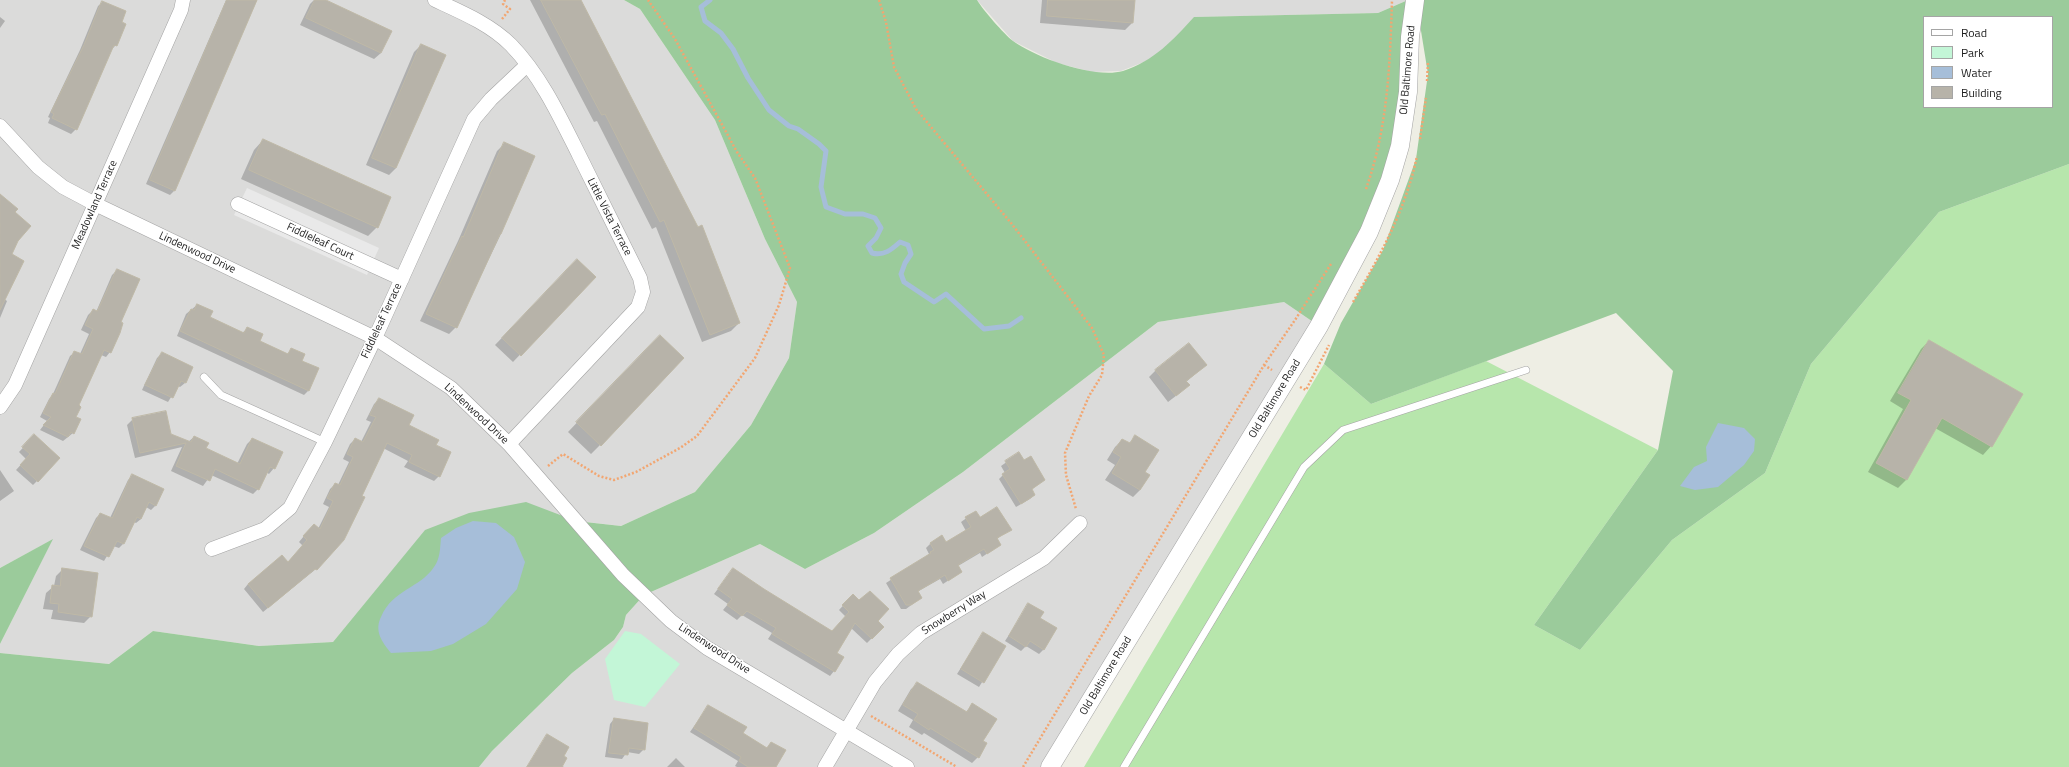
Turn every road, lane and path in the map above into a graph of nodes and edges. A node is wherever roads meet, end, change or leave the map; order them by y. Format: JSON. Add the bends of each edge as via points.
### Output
{"nodes":[{"id":1,"x":183,"y":0,"type":"edge"},
{"id":2,"x":435,"y":0,"type":"edge"},
{"id":3,"x":506,"y":0,"type":"edge"},
{"id":4,"x":648,"y":0,"type":"edge"},
{"id":5,"x":879,"y":0,"type":"edge"},
{"id":6,"x":1392,"y":0,"type":"edge"},
{"id":7,"x":1415,"y":0,"type":"edge"},
{"id":8,"x":493,"y":30,"type":"junction"},
{"id":9,"x":527,"y":65,"type":"junction"},
{"id":10,"x":0,"y":126,"type":"edge"},
{"id":11,"x":1363,"y":196,"type":"dead end"},
{"id":12,"x":95,"y":204,"type":"junction"},
{"id":13,"x":238,"y":204,"type":"dead end"},
{"id":14,"x":1332,"y":261,"type":"dead end"},
{"id":15,"x":402,"y":279,"type":"junction"},
{"id":16,"x":375,"y":338,"type":"junction"},
{"id":17,"x":1526,"y":370,"type":"dead end"},
{"id":18,"x":204,"y":377,"type":"dead end"},
{"id":19,"x":0,"y":407,"type":"edge"},
{"id":20,"x":325,"y":442,"type":"junction"},
{"id":21,"x":509,"y":444,"type":"junction"},
{"id":22,"x":537,"y":476,"type":"junction"},
{"id":23,"x":1080,"y":523,"type":"joint"},
{"id":24,"x":212,"y":548,"type":"dead end"},
{"id":25,"x":859,"y":709,"type":"junction"},
{"id":26,"x":846,"y":731,"type":"junction"},
{"id":27,"x":826,"y":767,"type":"edge"},
{"id":28,"x":907,"y":767,"type":"edge"},
{"id":29,"x":957,"y":767,"type":"edge"},
{"id":30,"x":1022,"y":767,"type":"edge"},
{"id":31,"x":1050,"y":767,"type":"edge"},
{"id":32,"x":1124,"y":767,"type":"edge"}],
"edges":[{"from":1,"to":12,"type":"street","name":"Meadowland Terrace","via":[[181,10]]},
{"from":2,"to":8,"type":"street","name":"Little Vista Terrace"},
{"from":3,"to":8,"type":"path","via":[[503,4],[510,9]]},
{"from":4,"to":22,"type":"path","via":[[675,39],[737,152],[755,178],[790,268],[779,305],[755,358],[697,436],[636,472],[614,480],[600,476],[563,454]]},
{"from":5,"to":23,"type":"path","via":[[886,22],[894,67],[916,109],[1015,229],[1092,328],[1100,344],[1104,355],[1102,375],[1089,396],[1065,452],[1066,475]]},
{"from":6,"to":11,"type":"path","via":[[1385,113],[1377,151]]},
{"from":7,"to":31,"type":"street","name":"Old Baltimore Road","via":[[1410,37],[1408,92],[1400,146],[1370,232],[1319,326]]},
{"from":8,"to":9,"type":"street","name":"Little Vista Terrace","via":[[510,44]]},
{"from":9,"to":15,"type":"street","name":"Fiddleleaf Terrace","via":[[490,99],[474,120]]},
{"from":9,"to":21,"type":"street","name":"Little Vista Terrace","via":[[550,97],[640,278],[643,292],[638,307]]},
{"from":10,"to":12,"type":"street","name":"Lindenwood Drive","via":[[38,167],[63,187]]},
{"from":12,"to":16,"type":"street","name":"Lindenwood Drive"},
{"from":12,"to":19,"type":"street","name":"Meadowland Terrace","via":[[15,386]]},
{"from":13,"to":15,"type":"street","name":"Fiddleleaf Court"},
{"from":14,"to":30,"type":"path","via":[[1296,320],[1264,365]]},
{"from":15,"to":16,"type":"street","name":"Fiddleleaf Terrace"},
{"from":16,"to":20,"type":"street","name":"Fiddleleaf Terrace"},
{"from":16,"to":21,"type":"street","name":"Lindenwood Drive","via":[[451,388]]},
{"from":17,"to":32,"type":"lane","via":[[1343,430],[1304,467]]},
{"from":18,"to":20,"type":"lane","via":[[221,395]]},
{"from":20,"to":24,"type":"street","name":"Fiddleleaf Terrace","via":[[290,508],[265,529]]},
{"from":21,"to":22,"type":"street","name":"Lindenwood Drive"},
{"from":22,"to":26,"type":"street","name":"Lindenwood Drive","via":[[623,575],[671,621],[708,648]]},
{"from":23,"to":25,"type":"street","name":"Snowberry Way","via":[[1044,558],[921,633],[898,654],[875,682]]},
{"from":25,"to":26,"type":"street","name":"Snowberry Way"},
{"from":25,"to":29,"type":"path"},
{"from":26,"to":27,"type":"street","name":"Snowberry Way"},
{"from":26,"to":28,"type":"street","name":"Lindenwood Drive"}]}
